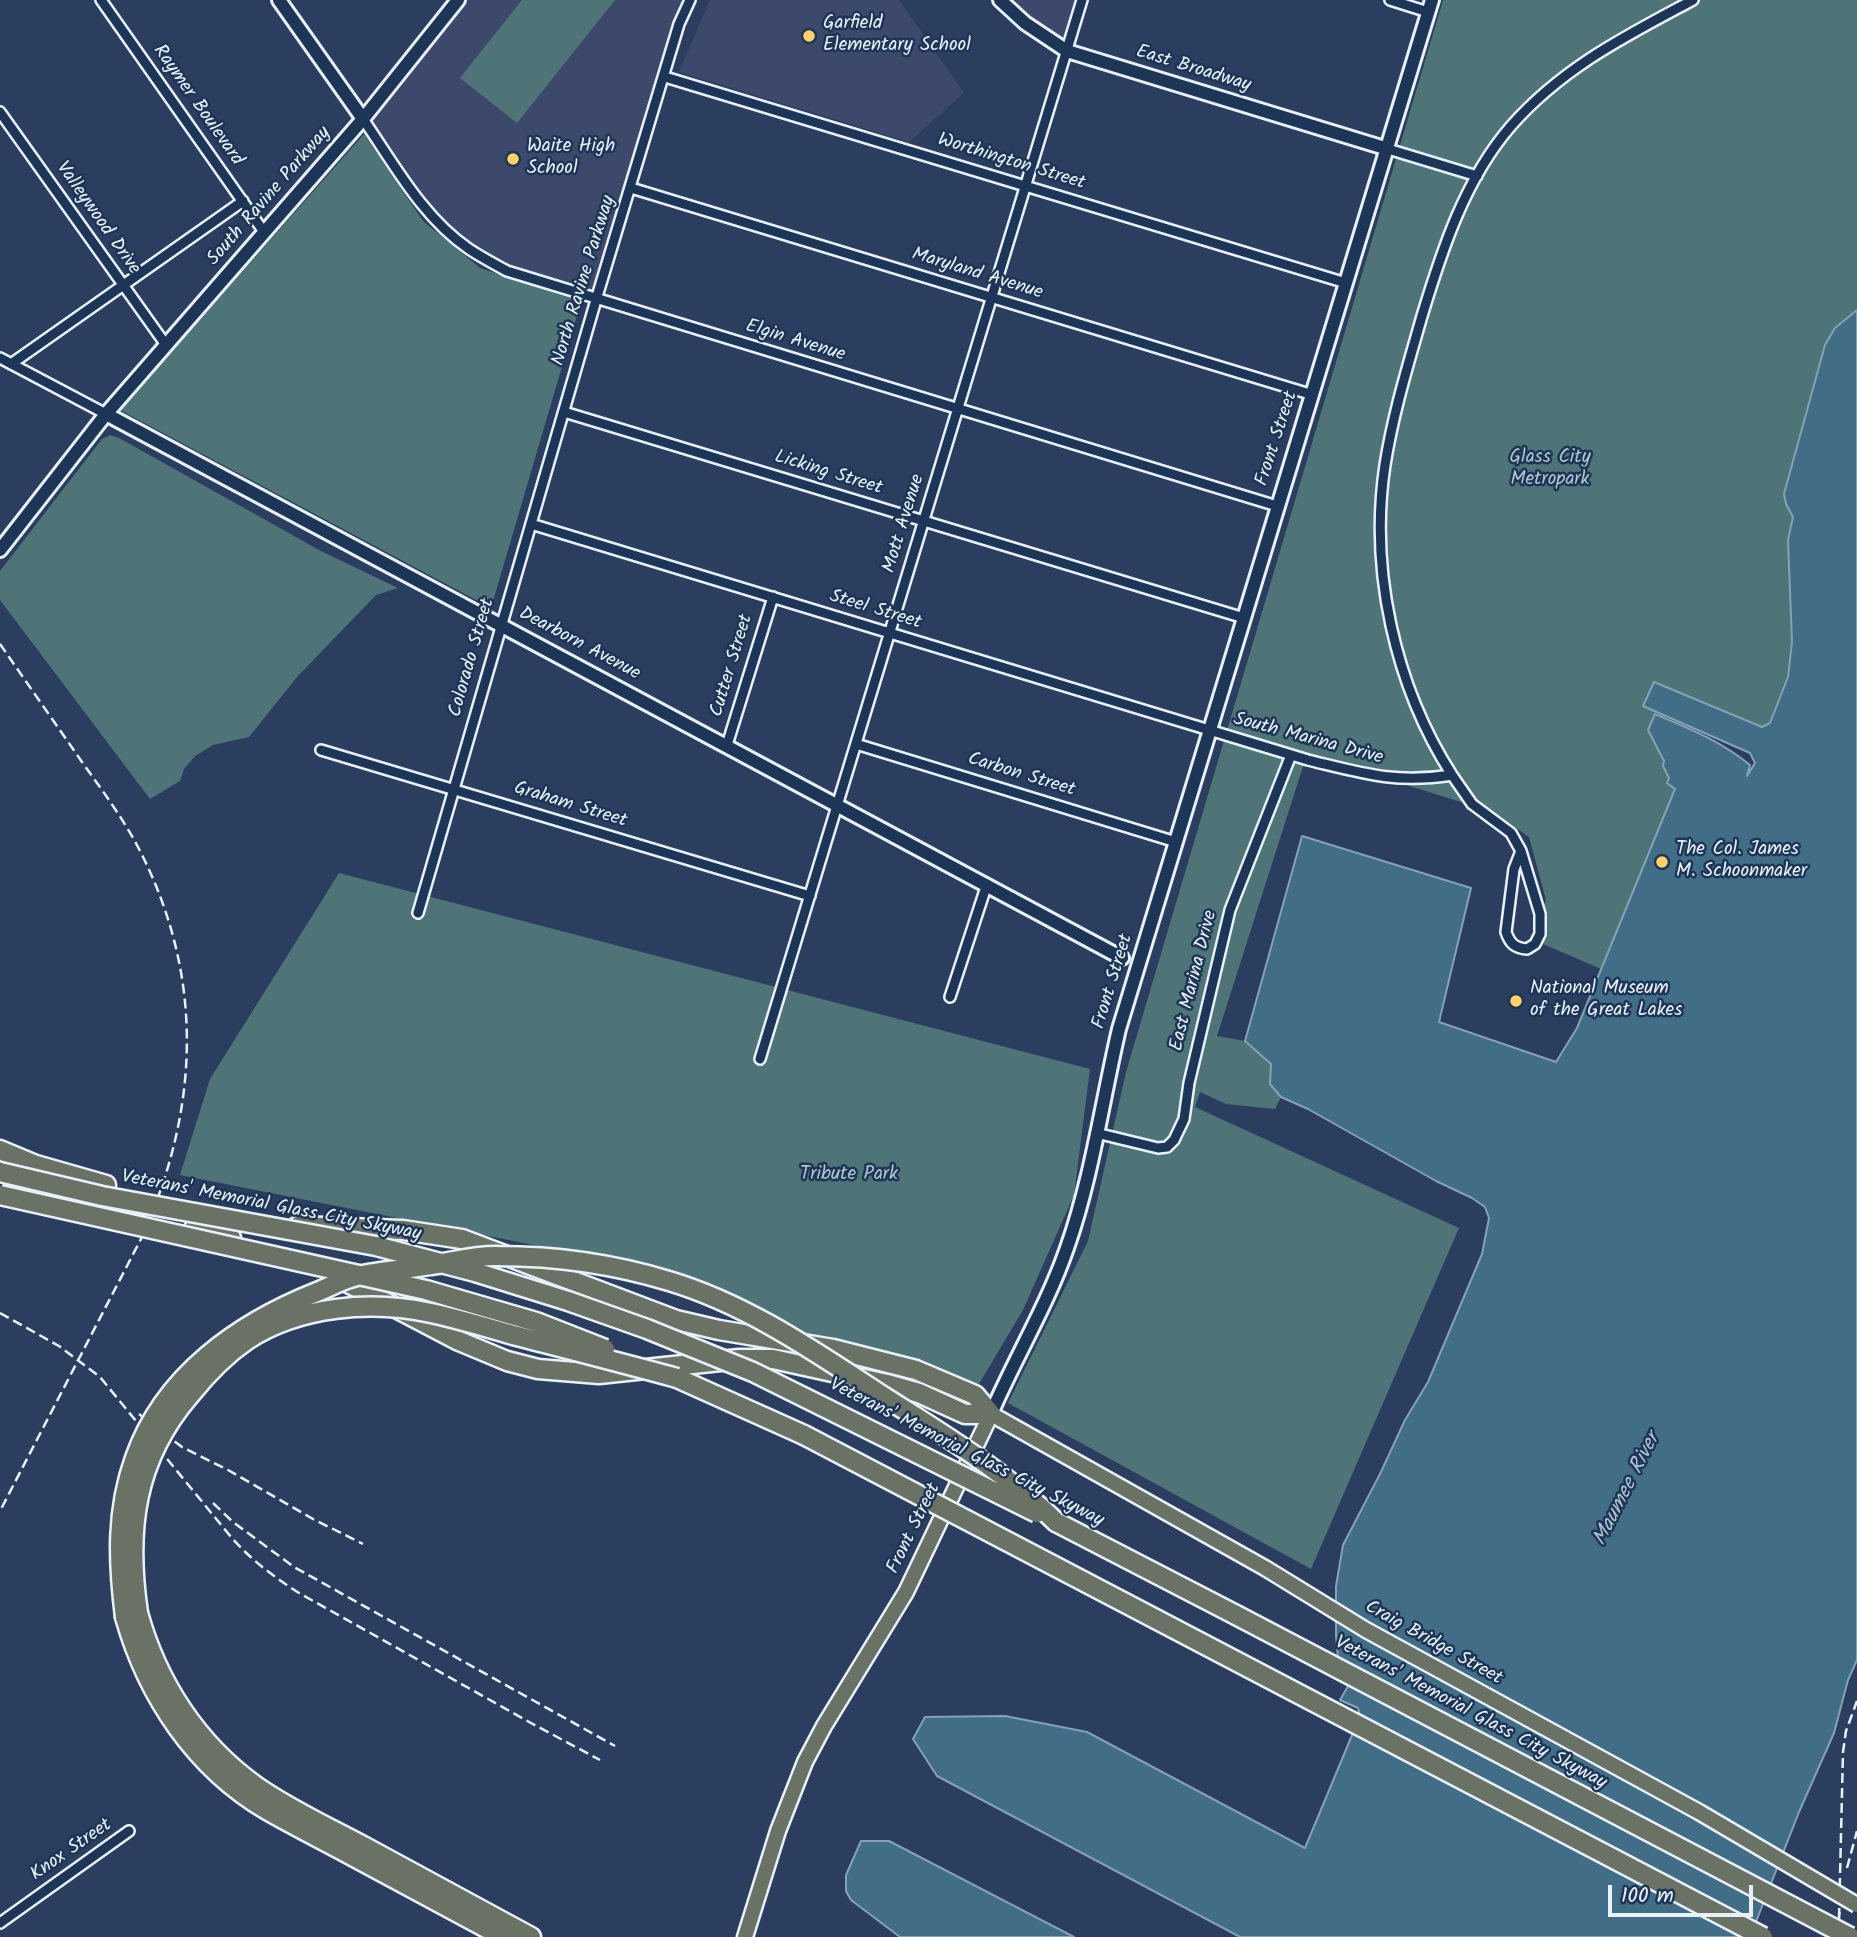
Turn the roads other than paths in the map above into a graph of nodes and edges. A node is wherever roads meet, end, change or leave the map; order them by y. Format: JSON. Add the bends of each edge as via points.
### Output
{"nodes":[{"id":1,"x":101,"y":0,"type":"edge"},
{"id":2,"x":279,"y":0,"type":"edge"},
{"id":3,"x":458,"y":0,"type":"edge"},
{"id":4,"x":690,"y":0,"type":"edge"},
{"id":5,"x":1000,"y":0,"type":"edge"},
{"id":6,"x":1082,"y":0,"type":"edge"},
{"id":7,"x":1390,"y":0,"type":"edge"},
{"id":8,"x":1693,"y":0,"type":"edge"},
{"id":9,"x":1430,"y":6,"type":"edge"},
{"id":10,"x":1067,"y":51,"type":"junction"},
{"id":11,"x":665,"y":77,"type":"junction"},
{"id":12,"x":0,"y":112,"type":"edge"},
{"id":13,"x":363,"y":119,"type":"junction"},
{"id":14,"x":1388,"y":149,"type":"junction"},
{"id":15,"x":1477,"y":176,"type":"junction"},
{"id":16,"x":1026,"y":186,"type":"junction"},
{"id":17,"x":631,"y":188,"type":"junction"},
{"id":18,"x":243,"y":201,"type":"junction"},
{"id":19,"x":264,"y":232,"type":"junction"},
{"id":20,"x":1346,"y":283,"type":"junction"},
{"id":21,"x":124,"y":286,"type":"junction"},
{"id":22,"x":992,"y":298,"type":"junction"},
{"id":23,"x":596,"y":300,"type":"junction"},
{"id":24,"x":166,"y":345,"type":"junction"},
{"id":25,"x":0,"y":358,"type":"edge"},
{"id":26,"x":11,"y":364,"type":"junction"},
{"id":27,"x":1313,"y":395,"type":"junction"},
{"id":28,"x":958,"y":410,"type":"junction"},
{"id":29,"x":564,"y":412,"type":"junction"},
{"id":30,"x":106,"y":414,"type":"junction"},
{"id":31,"x":1277,"y":506,"type":"junction"},
{"id":32,"x":924,"y":521,"type":"junction"},
{"id":33,"x":531,"y":524,"type":"junction"},
{"id":34,"x":0,"y":550,"type":"edge"},
{"id":35,"x":773,"y":597,"type":"junction"},
{"id":36,"x":1244,"y":618,"type":"junction"},
{"id":37,"x":501,"y":625,"type":"junction"},
{"id":38,"x":890,"y":634,"type":"junction"},
{"id":39,"x":1209,"y":730,"type":"junction"},
{"id":40,"x":856,"y":744,"type":"junction"},
{"id":41,"x":727,"y":745,"type":"junction"},
{"id":42,"x":321,"y":750,"type":"dead end"},
{"id":43,"x":1290,"y":755,"type":"junction"},
{"id":44,"x":1452,"y":775,"type":"junction"},
{"id":45,"x":453,"y":789,"type":"junction"},
{"id":46,"x":838,"y":805,"type":"junction"},
{"id":47,"x":1176,"y":842,"type":"junction"},
{"id":48,"x":1521,"y":851,"type":"junction"},
{"id":49,"x":987,"y":884,"type":"junction"},
{"id":50,"x":810,"y":896,"type":"junction"},
{"id":51,"x":418,"y":913,"type":"dead end"},
{"id":52,"x":1122,"y":958,"type":"joint"},
{"id":53,"x":1139,"y":967,"type":"junction"},
{"id":54,"x":950,"y":997,"type":"dead end"},
{"id":55,"x":760,"y":1059,"type":"dead end"},
{"id":56,"x":1096,"y":1133,"type":"junction"},
{"id":57,"x":0,"y":1150,"type":"edge"},
{"id":58,"x":0,"y":1172,"type":"edge"},
{"id":59,"x":0,"y":1195,"type":"edge"},
{"id":60,"x":0,"y":1200,"type":"edge"},
{"id":61,"x":677,"y":1378,"type":"junction"},
{"id":62,"x":991,"y":1414,"type":"junction"},
{"id":63,"x":1056,"y":1522,"type":"junction"},
{"id":64,"x":131,"y":1615,"type":"junction"},
{"id":65,"x":130,"y":1831,"type":"dead end"},
{"id":66,"x":1857,"y":1905,"type":"edge"},
{"id":67,"x":0,"y":1923,"type":"edge"},
{"id":68,"x":503,"y":1937,"type":"edge"},
{"id":69,"x":531,"y":1937,"type":"edge"},
{"id":70,"x":745,"y":1937,"type":"edge"},
{"id":71,"x":1763,"y":1937,"type":"edge"},
{"id":72,"x":1850,"y":1937,"type":"edge"}],
"edges":[{"from":1,"to":18,"type":"street","name":"Raymer Boulevard"},
{"from":2,"to":13,"type":"street"},
{"from":3,"to":13,"type":"street","name":"South Ravine Parkway"},
{"from":4,"to":11,"type":"street","name":"North Ravine Parkway"},
{"from":5,"to":10,"type":"street","name":"East Broadway"},
{"from":6,"to":10,"type":"street","name":"Mott Avenue"},
{"from":7,"to":9,"type":"street"},
{"from":8,"to":15,"type":"street","via":[[1603,49],[1558,80],[1510,128]]},
{"from":9,"to":14,"type":"street","name":"Front Street"},
{"from":10,"to":14,"type":"street","name":"East Broadway"},
{"from":10,"to":16,"type":"street","name":"Mott Avenue"},
{"from":11,"to":16,"type":"street","name":"Worthington Street"},
{"from":11,"to":17,"type":"street","name":"North Ravine Parkway"},
{"from":12,"to":21,"type":"street","name":"Valleywood Drive"},
{"from":13,"to":19,"type":"street","name":"South Ravine Parkway"},
{"from":13,"to":23,"type":"street","name":"Elgin Avenue","via":[[419,199],[469,249],[507,271]]},
{"from":14,"to":15,"type":"street"},
{"from":14,"to":20,"type":"street","name":"Front Street"},
{"from":15,"to":44,"type":"street","via":[[1435,272],[1400,392],[1385,467],[1381,531],[1393,633],[1408,684]]},
{"from":16,"to":20,"type":"street","name":"Worthington Street"},
{"from":16,"to":22,"type":"street","name":"Mott Avenue"},
{"from":17,"to":22,"type":"street","name":"Maryland Avenue"},
{"from":17,"to":23,"type":"street","name":"North Ravine Parkway"},
{"from":18,"to":19,"type":"street","name":"Raymer Boulevard"},
{"from":18,"to":21,"type":"street"},
{"from":19,"to":24,"type":"street","name":"South Ravine Parkway"},
{"from":20,"to":27,"type":"street","name":"Front Street"},
{"from":21,"to":24,"type":"street","name":"Valleywood Drive"},
{"from":21,"to":26,"type":"street"},
{"from":22,"to":27,"type":"street","name":"Maryland Avenue"},
{"from":22,"to":28,"type":"street","name":"Mott Avenue"},
{"from":23,"to":28,"type":"street","name":"Elgin Avenue"},
{"from":23,"to":29,"type":"street","name":"North Ravine Parkway"},
{"from":24,"to":30,"type":"street","name":"South Ravine Parkway"},
{"from":25,"to":26,"type":"street","name":"Dearborn Avenue"},
{"from":26,"to":30,"type":"street","name":"Dearborn Avenue"},
{"from":27,"to":31,"type":"street","name":"Front Street"},
{"from":28,"to":31,"type":"street","name":"Elgin Avenue"},
{"from":28,"to":32,"type":"street","name":"Mott Avenue"},
{"from":29,"to":32,"type":"street","name":"Licking Street"},
{"from":29,"to":33,"type":"street","name":"Colorado Street"},
{"from":30,"to":34,"type":"street","name":"South Ravine Parkway"},
{"from":30,"to":37,"type":"street","name":"Dearborn Avenue"},
{"from":31,"to":36,"type":"street","name":"Front Street"},
{"from":32,"to":36,"type":"street","name":"Licking Street"},
{"from":32,"to":38,"type":"street","name":"Mott Avenue"},
{"from":33,"to":35,"type":"street","name":"Steel Street"},
{"from":33,"to":37,"type":"street","name":"Colorado Street"},
{"from":35,"to":38,"type":"street","name":"Steel Street"},
{"from":35,"to":41,"type":"street","name":"Cutter Street"},
{"from":36,"to":39,"type":"street","name":"Front Street"},
{"from":37,"to":41,"type":"street","name":"Dearborn Avenue"},
{"from":37,"to":45,"type":"street","name":"Colorado Street"},
{"from":38,"to":39,"type":"street","name":"Steel Street"},
{"from":38,"to":40,"type":"street","name":"Mott Avenue"},
{"from":39,"to":43,"type":"street","name":"South Marina Drive"},
{"from":39,"to":47,"type":"street","name":"Front Street"},
{"from":40,"to":46,"type":"street","name":"Mott Avenue"},
{"from":40,"to":47,"type":"street","name":"Carbon Street"},
{"from":41,"to":46,"type":"street","name":"Dearborn Avenue"},
{"from":42,"to":45,"type":"street","name":"Graham Street"},
{"from":43,"to":44,"type":"street","name":"South Marina Drive","via":[[1383,778],[1422,780]]},
{"from":43,"to":56,"type":"street","name":"East Marina Drive","via":[[1230,910],[1184,1119],[1174,1140],[1158,1148]]},
{"from":44,"to":48,"type":"street","via":[[1472,804],[1511,833]]},
{"from":45,"to":50,"type":"street","name":"Graham Street"},
{"from":45,"to":51,"type":"street","name":"Colorado Street"},
{"from":46,"to":49,"type":"street","name":"Dearborn Avenue"},
{"from":46,"to":50,"type":"street","name":"Mott Avenue"},
{"from":47,"to":53,"type":"street","name":"Front Street"},
{"from":48,"to":48,"type":"street","via":[[1514,869],[1506,932],[1509,942],[1527,949],[1540,934],[1540,914]]},
{"from":49,"to":52,"type":"street","name":"Dearborn Avenue"},
{"from":49,"to":54,"type":"street"},
{"from":50,"to":55,"type":"street","name":"Mott Avenue"},
{"from":52,"to":53,"type":"street","name":"Dearborn Avenue"},
{"from":53,"to":56,"type":"street","name":"Front Street","via":[[1119,1028]]},
{"from":56,"to":62,"type":"street","name":"Front Street","via":[[1086,1188],[1067,1248]]},
{"from":57,"to":62,"type":"highway","via":[[106,1185],[293,1225],[403,1230],[462,1239],[676,1320],[833,1349],[916,1370],[975,1395]]},
{"from":58,"to":63,"type":"highway","name":"Veterans' Memorial Glass City Skyway","bridge":true,"via":[[102,1196],[376,1246],[568,1301],[753,1372]]},
{"from":59,"to":61,"type":"highway","bridge":true,"via":[[426,1290],[536,1322]]},
{"from":60,"to":62,"type":"highway","via":[[121,1216],[277,1249],[459,1341],[538,1369],[599,1374],[773,1359],[903,1388],[965,1413]]},
{"from":61,"to":64,"type":"highway","bridge":true,"via":[[428,1313],[372,1307],[288,1319],[247,1340],[208,1373],[174,1413],[148,1462],[132,1535]]},
{"from":61,"to":71,"type":"highway","bridge":true,"via":[[804,1434]]},
{"from":62,"to":66,"type":"main road","name":"Craig Bridge Street","bridge":true,"via":[[1366,1630],[1739,1834]]},
{"from":62,"to":70,"type":"main road","name":"Front Street","via":[[906,1592],[805,1762]]},
{"from":63,"to":64,"type":"highway","bridge":true,"via":[[1031,1497],[917,1418],[778,1328],[726,1302],[623,1269],[561,1258],[494,1255],[354,1277],[265,1316],[232,1335],[189,1371],[158,1410],[135,1457],[123,1502],[118,1539]]},
{"from":63,"to":72,"type":"highway","name":"Veterans' Memorial Glass City Skyway","bridge":true},
{"from":64,"to":68,"type":"highway","via":[[144,1670],[163,1707],[219,1774],[266,1810]]},
{"from":64,"to":69,"type":"highway","via":[[177,1703],[240,1774],[281,1802]]},
{"from":65,"to":67,"type":"street","name":"Knox Street"}]}
